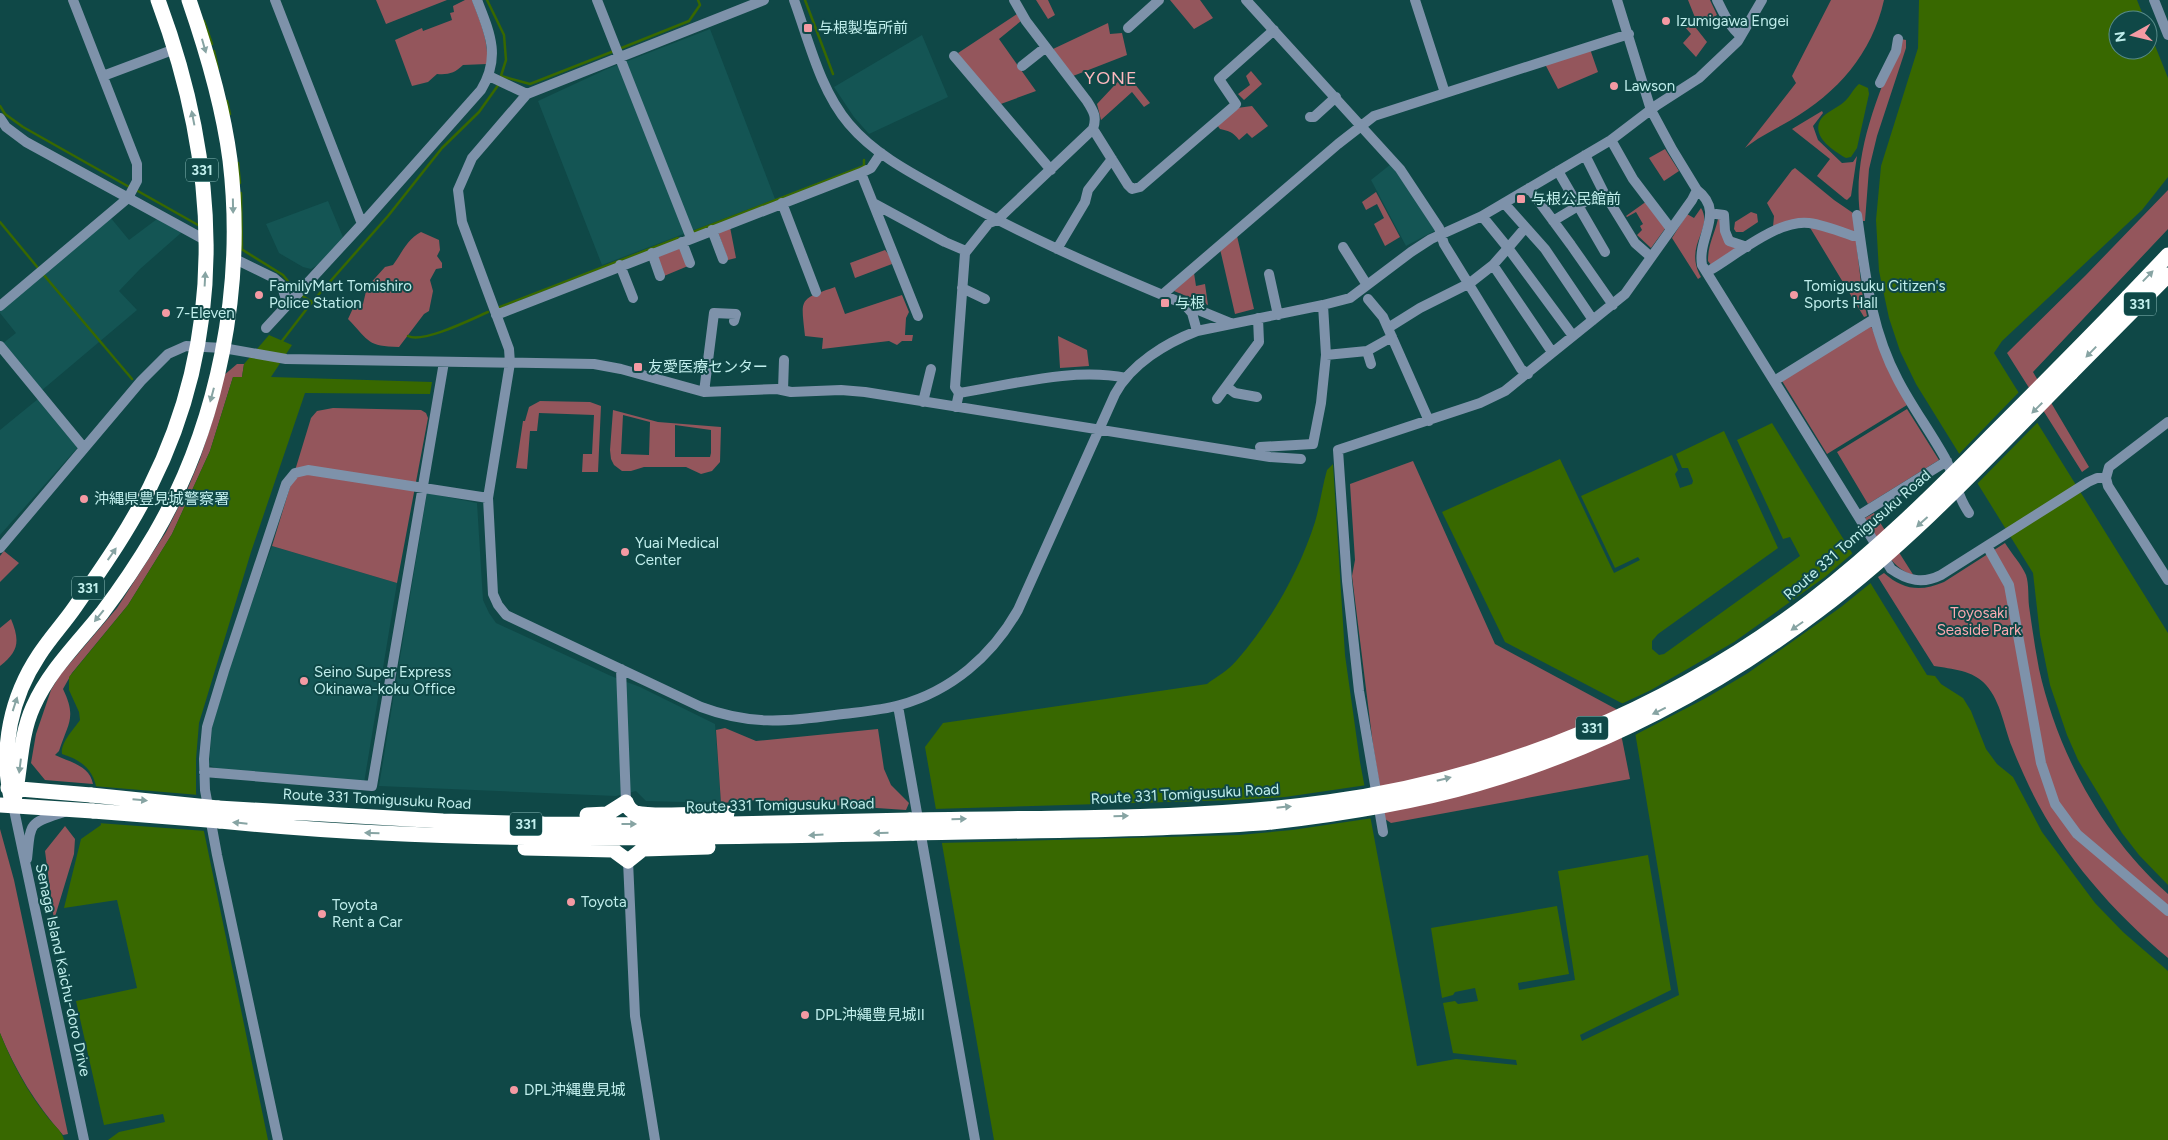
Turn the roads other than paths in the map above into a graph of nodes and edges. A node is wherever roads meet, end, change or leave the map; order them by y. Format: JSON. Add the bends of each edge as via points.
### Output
{"nodes":[{"id":1,"x":73,"y":0,"type":"edge"},
{"id":2,"x":158,"y":0,"type":"edge"},
{"id":3,"x":189,"y":0,"type":"edge"},
{"id":4,"x":275,"y":0,"type":"edge"},
{"id":5,"x":477,"y":0,"type":"edge"},
{"id":6,"x":598,"y":0,"type":"edge"},
{"id":7,"x":764,"y":0,"type":"edge"},
{"id":8,"x":794,"y":0,"type":"edge"},
{"id":9,"x":1014,"y":0,"type":"edge"},
{"id":10,"x":1159,"y":0,"type":"edge"},
{"id":11,"x":1246,"y":0,"type":"edge"},
{"id":12,"x":1415,"y":0,"type":"edge"},
{"id":13,"x":1617,"y":0,"type":"edge"},
{"id":14,"x":1717,"y":0,"type":"edge"},
{"id":15,"x":1762,"y":0,"type":"edge"},
{"id":16,"x":2154,"y":0,"type":"edge"},
{"id":17,"x":1128,"y":28,"type":"dead end"},
{"id":18,"x":1274,"y":30,"type":"junction"},
{"id":19,"x":1628,"y":34,"type":"junction"},
{"id":20,"x":2168,"y":35,"type":"edge"},
{"id":21,"x":1741,"y":36,"type":"junction"},
{"id":22,"x":1898,"y":39,"type":"dead end"},
{"id":23,"x":175,"y":48,"type":"junction"},
{"id":24,"x":1046,"y":48,"type":"junction"},
{"id":25,"x":954,"y":56,"type":"dead end"},
{"id":26,"x":620,"y":57,"type":"junction"},
{"id":27,"x":1022,"y":66,"type":"dead end"},
{"id":28,"x":103,"y":76,"type":"junction"},
{"id":29,"x":489,"y":76,"type":"junction"},
{"id":30,"x":1880,"y":83,"type":"dead end"},
{"id":31,"x":1445,"y":93,"type":"junction"},
{"id":32,"x":528,"y":94,"type":"junction"},
{"id":33,"x":1336,"y":97,"type":"junction"},
{"id":34,"x":1651,"y":110,"type":"junction"},
{"id":35,"x":1310,"y":117,"type":"dead end"},
{"id":36,"x":0,"y":118,"type":"edge"},
{"id":37,"x":1362,"y":126,"type":"junction"},
{"id":38,"x":1093,"y":129,"type":"junction"},
{"id":39,"x":1611,"y":140,"type":"junction"},
{"id":40,"x":881,"y":154,"type":"junction"},
{"id":41,"x":1585,"y":155,"type":"junction"},
{"id":42,"x":1112,"y":159,"type":"junction"},
{"id":43,"x":1050,"y":170,"type":"junction"},
{"id":44,"x":1558,"y":171,"type":"junction"},
{"id":45,"x":861,"y":173,"type":"junction"},
{"id":46,"x":1529,"y":188,"type":"junction"},
{"id":47,"x":1602,"y":190,"type":"junction"},
{"id":48,"x":1697,"y":190,"type":"junction"},
{"id":49,"x":129,"y":196,"type":"junction"},
{"id":50,"x":782,"y":203,"type":"junction"},
{"id":51,"x":873,"y":203,"type":"junction"},
{"id":52,"x":1504,"y":203,"type":"junction"},
{"id":53,"x":1577,"y":206,"type":"junction"},
{"id":54,"x":1716,"y":214,"type":"dead end"},
{"id":55,"x":1857,"y":215,"type":"dead end"},
{"id":56,"x":1482,"y":216,"type":"junction"},
{"id":57,"x":997,"y":220,"type":"junction"},
{"id":58,"x":1553,"y":221,"type":"junction"},
{"id":59,"x":362,"y":224,"type":"junction"},
{"id":60,"x":1525,"y":228,"type":"junction"},
{"id":61,"x":1671,"y":229,"type":"junction"},
{"id":62,"x":712,"y":230,"type":"junction"},
{"id":63,"x":1442,"y":235,"type":"junction"},
{"id":64,"x":1860,"y":236,"type":"junction"},
{"id":65,"x":686,"y":240,"type":"junction"},
{"id":66,"x":207,"y":241,"type":"junction"},
{"id":67,"x":1343,"y":247,"type":"dead end"},
{"id":68,"x":1748,"y":247,"type":"junction"},
{"id":69,"x":1508,"y":248,"type":"junction"},
{"id":70,"x":1057,"y":249,"type":"junction"},
{"id":71,"x":966,"y":251,"type":"junction"},
{"id":72,"x":1605,"y":252,"type":"dead end"},
{"id":73,"x":652,"y":253,"type":"junction"},
{"id":74,"x":2168,"y":255,"type":"edge"},
{"id":75,"x":1652,"y":257,"type":"junction"},
{"id":76,"x":232,"y":258,"type":"junction"},
{"id":77,"x":723,"y":259,"type":"dead end"},
{"id":78,"x":690,"y":263,"type":"dead end"},
{"id":79,"x":1493,"y":265,"type":"junction"},
{"id":80,"x":620,"y":266,"type":"junction"},
{"id":81,"x":1712,"y":269,"type":"dead end"},
{"id":82,"x":1269,"y":274,"type":"dead end"},
{"id":83,"x":2168,"y":275,"type":"edge"},
{"id":84,"x":660,"y":276,"type":"dead end"},
{"id":85,"x":1470,"y":283,"type":"junction"},
{"id":86,"x":1366,"y":285,"type":"junction"},
{"id":87,"x":962,"y":288,"type":"junction"},
{"id":88,"x":816,"y":292,"type":"dead end"},
{"id":89,"x":1162,"y":295,"type":"junction"},
{"id":90,"x":633,"y":298,"type":"dead end"},
{"id":91,"x":985,"y":299,"type":"dead end"},
{"id":92,"x":1368,"y":299,"type":"dead end"},
{"id":93,"x":290,"y":302,"type":"junction"},
{"id":94,"x":1185,"y":304,"type":"junction"},
{"id":95,"x":1613,"y":305,"type":"junction"},
{"id":96,"x":0,"y":306,"type":"edge"},
{"id":97,"x":1323,"y":306,"type":"junction"},
{"id":98,"x":496,"y":314,"type":"junction"},
{"id":99,"x":1278,"y":315,"type":"junction"},
{"id":100,"x":918,"y":316,"type":"dead end"},
{"id":101,"x":1258,"y":318,"type":"junction"},
{"id":102,"x":1874,"y":319,"type":"junction"},
{"id":103,"x":1593,"y":320,"type":"junction"},
{"id":104,"x":734,"y":322,"type":"dead end"},
{"id":105,"x":1230,"y":323,"type":"junction"},
{"id":106,"x":266,"y":328,"type":"dead end"},
{"id":107,"x":1197,"y":331,"type":"junction"},
{"id":108,"x":1390,"y":332,"type":"junction"},
{"id":109,"x":1573,"y":336,"type":"junction"},
{"id":110,"x":197,"y":345,"type":"junction"},
{"id":111,"x":0,"y":346,"type":"edge"},
{"id":112,"x":223,"y":348,"type":"junction"},
{"id":113,"x":1367,"y":351,"type":"junction"},
{"id":114,"x":1552,"y":352,"type":"junction"},
{"id":115,"x":1326,"y":355,"type":"junction"},
{"id":116,"x":784,"y":360,"type":"dead end"},
{"id":117,"x":444,"y":362,"type":"junction"},
{"id":118,"x":510,"y":363,"type":"junction"},
{"id":119,"x":1371,"y":364,"type":"dead end"},
{"id":120,"x":931,"y":369,"type":"dead end"},
{"id":121,"x":1528,"y":374,"type":"junction"},
{"id":122,"x":1126,"y":378,"type":"junction"},
{"id":123,"x":1779,"y":378,"type":"dead end"},
{"id":124,"x":1227,"y":387,"type":"junction"},
{"id":125,"x":783,"y":390,"type":"junction"},
{"id":126,"x":704,"y":392,"type":"junction"},
{"id":127,"x":959,"y":393,"type":"junction"},
{"id":128,"x":1257,"y":397,"type":"dead end"},
{"id":129,"x":1218,"y":399,"type":"dead end"},
{"id":130,"x":923,"y":402,"type":"junction"},
{"id":131,"x":956,"y":408,"type":"junction"},
{"id":132,"x":1429,"y":421,"type":"junction"},
{"id":133,"x":2168,"y":422,"type":"edge"},
{"id":134,"x":1099,"y":430,"type":"junction"},
{"id":135,"x":1260,"y":447,"type":"dead end"},
{"id":136,"x":84,"y":448,"type":"junction"},
{"id":137,"x":1300,"y":459,"type":"dead end"},
{"id":138,"x":1947,"y":461,"type":"junction"},
{"id":139,"x":2106,"y":478,"type":"junction"},
{"id":140,"x":423,"y":488,"type":"junction"},
{"id":141,"x":488,"y":498,"type":"junction"},
{"id":142,"x":1863,"y":513,"type":"dead end"},
{"id":143,"x":1969,"y":513,"type":"dead end"},
{"id":144,"x":1987,"y":546,"type":"junction"},
{"id":145,"x":0,"y":548,"type":"edge"},
{"id":146,"x":2168,"y":580,"type":"edge"},
{"id":147,"x":621,"y":669,"type":"junction"},
{"id":148,"x":898,"y":706,"type":"junction"},
{"id":149,"x":3,"y":757,"type":"edge"},
{"id":150,"x":204,"y":772,"type":"junction"},
{"id":151,"x":9,"y":788,"type":"edge"},
{"id":152,"x":626,"y":802,"type":"junction"},
{"id":153,"x":7,"y":805,"type":"edge"},
{"id":154,"x":72,"y":809,"type":"junction"},
{"id":155,"x":266,"y":811,"type":"junction"},
{"id":156,"x":219,"y":814,"type":"junction"},
{"id":157,"x":786,"y":821,"type":"junction"},
{"id":158,"x":912,"y":826,"type":"junction"},
{"id":159,"x":1382,"y":832,"type":"dead end"},
{"id":160,"x":454,"y":837,"type":"junction"},
{"id":161,"x":783,"y":837,"type":"junction"},
{"id":162,"x":628,"y":861,"type":"junction"},
{"id":163,"x":26,"y":867,"type":"junction"},
{"id":164,"x":2168,"y":911,"type":"edge"},
{"id":165,"x":84,"y":1140,"type":"edge"},
{"id":166,"x":278,"y":1140,"type":"edge"},
{"id":167,"x":656,"y":1140,"type":"edge"},
{"id":168,"x":975,"y":1140,"type":"edge"}],
"edges":[{"from":1,"to":28,"type":"street"},
{"from":2,"to":23,"type":"highway","number":"331"},
{"from":3,"to":76,"type":"highway","number":"331","one_way":true,"via":[[216,90],[230,158]]},
{"from":4,"to":59,"type":"street"},
{"from":5,"to":29,"type":"street","via":[[492,46]]},
{"from":6,"to":26,"type":"street"},
{"from":7,"to":26,"type":"street"},
{"from":8,"to":40,"type":"street","via":[[837,108],[858,134]]},
{"from":9,"to":24,"type":"street"},
{"from":10,"to":17,"type":"street"},
{"from":11,"to":18,"type":"street"},
{"from":12,"to":31,"type":"street"},
{"from":13,"to":19,"type":"street"},
{"from":14,"to":21,"type":"street"},
{"from":15,"to":21,"type":"street"},
{"from":16,"to":20,"type":"street"},
{"from":18,"to":33,"type":"street"},
{"from":18,"to":42,"type":"street","via":[[1219,79],[1236,104],[1140,187],[1132,189]]},
{"from":19,"to":31,"type":"street"},
{"from":19,"to":34,"type":"street"},
{"from":21,"to":34,"type":"street","via":[[1699,78]]},
{"from":22,"to":30,"type":"street","via":[[1896,51]]},
{"from":23,"to":28,"type":"street"},
{"from":66,"to":23,"type":"highway","number":"331","one_way":true,"via":[[200,158],[189,98]]},
{"from":24,"to":27,"type":"street"},
{"from":24,"to":38,"type":"street","via":[[1095,115]]},
{"from":25,"to":43,"type":"street"},
{"from":26,"to":32,"type":"street"},
{"from":26,"to":65,"type":"street"},
{"from":28,"to":49,"type":"street","via":[[138,164],[136,184]]},
{"from":29,"to":32,"type":"street"},
{"from":29,"to":59,"type":"street","via":[[481,90]]},
{"from":31,"to":37,"type":"street","via":[[1374,116]]},
{"from":32,"to":98,"type":"street","via":[[472,158],[458,190],[462,222]]},
{"from":33,"to":35,"type":"street"},
{"from":33,"to":37,"type":"street"},
{"from":34,"to":39,"type":"street"},
{"from":34,"to":48,"type":"street"},
{"from":36,"to":49,"type":"street","via":[[22,140]]},
{"from":37,"to":63,"type":"street","via":[[1415,189]]},
{"from":37,"to":89,"type":"street"},
{"from":38,"to":42,"type":"street"},
{"from":38,"to":43,"type":"street"},
{"from":39,"to":41,"type":"street"},
{"from":39,"to":61,"type":"street","via":[[1633,179]]},
{"from":40,"to":45,"type":"street","via":[[871,168]]},
{"from":40,"to":57,"type":"street"},
{"from":41,"to":44,"type":"street"},
{"from":41,"to":47,"type":"street"},
{"from":42,"to":70,"type":"street","via":[[1088,190],[1085,202]]},
{"from":43,"to":57,"type":"street"},
{"from":44,"to":46,"type":"street"},
{"from":44,"to":53,"type":"street"},
{"from":45,"to":50,"type":"street"},
{"from":45,"to":51,"type":"street"},
{"from":46,"to":52,"type":"street"},
{"from":46,"to":58,"type":"street"},
{"from":47,"to":53,"type":"street"},
{"from":47,"to":75,"type":"street","via":[[1636,244]]},
{"from":48,"to":61,"type":"street"},
{"from":48,"to":144,"type":"street","via":[[1706,197],[1710,215],[1701,250],[1702,265],[1892,569],[1911,580],[1928,580]]},
{"from":49,"to":66,"type":"street"},
{"from":49,"to":96,"type":"street"},
{"from":50,"to":62,"type":"street"},
{"from":50,"to":88,"type":"street"},
{"from":51,"to":71,"type":"street"},
{"from":51,"to":100,"type":"street"},
{"from":52,"to":56,"type":"street"},
{"from":52,"to":60,"type":"street"},
{"from":53,"to":58,"type":"street"},
{"from":53,"to":72,"type":"street"},
{"from":54,"to":68,"type":"street","via":[[1724,215],[1724,231],[1729,241]]},
{"from":55,"to":64,"type":"street"},
{"from":56,"to":63,"type":"street"},
{"from":56,"to":69,"type":"street"},
{"from":57,"to":70,"type":"street"},
{"from":57,"to":71,"type":"street","via":[[989,223]]},
{"from":58,"to":95,"type":"street"},
{"from":59,"to":93,"type":"street"},
{"from":60,"to":69,"type":"street"},
{"from":60,"to":103,"type":"street","via":[[1545,249]]},
{"from":61,"to":75,"type":"street"},
{"from":62,"to":65,"type":"street"},
{"from":62,"to":77,"type":"street"},
{"from":63,"to":85,"type":"street","via":[[1444,244]]},
{"from":63,"to":86,"type":"street","via":[[1411,252]]},
{"from":64,"to":68,"type":"street","via":[[1802,223],[1781,227]]},
{"from":64,"to":102,"type":"street"},
{"from":65,"to":73,"type":"street"},
{"from":65,"to":78,"type":"street"},
{"from":110,"to":66,"type":"highway","number":"331","one_way":true,"via":[[205,289]]},
{"from":67,"to":86,"type":"street"},
{"from":68,"to":81,"type":"street"},
{"from":69,"to":79,"type":"street"},
{"from":69,"to":109,"type":"street"},
{"from":70,"to":89,"type":"street"},
{"from":71,"to":87,"type":"street"},
{"from":73,"to":80,"type":"street"},
{"from":73,"to":84,"type":"street"},
{"from":158,"to":74,"type":"highway","name":"Route 331 Tomigusuku Road","number":"331","one_way":true,"bridge":true,"via":[[1222,812],[1328,802],[1422,785],[1476,771],[1612,720],[1682,685],[1740,650],[1813,599],[1854,565],[1942,486]]},
{"from":75,"to":95,"type":"street"},
{"from":76,"to":93,"type":"street","via":[[274,278]]},
{"from":76,"to":112,"type":"highway","number":"331"},
{"from":79,"to":85,"type":"street"},
{"from":79,"to":114,"type":"street"},
{"from":80,"to":90,"type":"street"},
{"from":80,"to":98,"type":"street"},
{"from":82,"to":99,"type":"street"},
{"from":83,"to":158,"type":"highway","name":"Route 331 Tomigusuku Road","number":"331","one_way":true,"bridge":true,"via":[[1942,504],[1860,578],[1748,660],[1673,703],[1599,739],[1478,784],[1325,815],[1223,825]]},
{"from":85,"to":108,"type":"street","via":[[1420,308]]},
{"from":85,"to":121,"type":"street","via":[[1521,369]]},
{"from":86,"to":97,"type":"street","via":[[1350,298]]},
{"from":87,"to":91,"type":"street"},
{"from":87,"to":127,"type":"street","via":[[955,387]]},
{"from":89,"to":94,"type":"street"},
{"from":92,"to":108,"type":"street"},
{"from":93,"to":106,"type":"street"},
{"from":94,"to":105,"type":"street"},
{"from":94,"to":107,"type":"street","via":[[1192,313]]},
{"from":95,"to":103,"type":"street"},
{"from":97,"to":99,"type":"street"},
{"from":97,"to":115,"type":"street"},
{"from":98,"to":118,"type":"street","via":[[509,349]]},
{"from":99,"to":101,"type":"street"},
{"from":101,"to":105,"type":"street"},
{"from":101,"to":124,"type":"street","via":[[1259,342]]},
{"from":102,"to":123,"type":"street"},
{"from":102,"to":138,"type":"street","via":[[1897,379]]},
{"from":103,"to":109,"type":"street"},
{"from":104,"to":126,"type":"street","via":[[736,314],[714,313]]},
{"from":105,"to":107,"type":"street"},
{"from":107,"to":122,"type":"street","via":[[1164,347]]},
{"from":108,"to":113,"type":"street"},
{"from":108,"to":132,"type":"street"},
{"from":109,"to":114,"type":"street"},
{"from":110,"to":112,"type":"street"},
{"from":110,"to":136,"type":"street","via":[[168,354]]},
{"from":149,"to":110,"type":"highway","number":"331","one_way":true,"via":[[16,702],[27,675],[116,548],[150,488],[176,424]]},
{"from":111,"to":136,"type":"street"},
{"from":112,"to":117,"type":"street","via":[[286,359]]},
{"from":112,"to":151,"type":"highway","number":"331","one_way":true,"via":[[202,430],[170,505],[133,570],[50,675],[37,697]]},
{"from":113,"to":115,"type":"street"},
{"from":113,"to":119,"type":"street"},
{"from":114,"to":121,"type":"street"},
{"from":115,"to":135,"type":"street","via":[[1313,444]]},
{"from":116,"to":125,"type":"street"},
{"from":117,"to":118,"type":"street"},
{"from":117,"to":140,"type":"street"},
{"from":118,"to":126,"type":"street","via":[[608,366]]},
{"from":118,"to":141,"type":"street"},
{"from":120,"to":130,"type":"street"},
{"from":121,"to":132,"type":"street","via":[[1493,397]]},
{"from":122,"to":127,"type":"street","via":[[1104,374],[1073,376]]},
{"from":122,"to":134,"type":"street"},
{"from":124,"to":128,"type":"street","via":[[1236,393]]},
{"from":124,"to":129,"type":"street"},
{"from":125,"to":126,"type":"street"},
{"from":125,"to":130,"type":"street","via":[[841,390]]},
{"from":127,"to":131,"type":"street"},
{"from":130,"to":131,"type":"street"},
{"from":131,"to":134,"type":"street"},
{"from":132,"to":159,"type":"street","via":[[1338,450],[1359,692]]},
{"from":133,"to":139,"type":"street","via":[[2109,467]]},
{"from":134,"to":137,"type":"street"},
{"from":134,"to":148,"type":"street","via":[[1026,595],[999,639],[978,663],[950,683]]},
{"from":136,"to":145,"type":"street"},
{"from":138,"to":142,"type":"street"},
{"from":138,"to":143,"type":"street","via":[[1960,500]]},
{"from":139,"to":144,"type":"street","via":[[2097,478]]},
{"from":139,"to":146,"type":"street"},
{"from":140,"to":141,"type":"street"},
{"from":140,"to":150,"type":"street","via":[[308,470],[295,473],[290,478],[207,727]]},
{"from":140,"to":150,"type":"street","via":[[372,786]]},
{"from":141,"to":147,"type":"street","via":[[493,594],[502,610]]},
{"from":144,"to":164,"type":"street","via":[[2009,585],[2041,763],[2055,804],[2077,834]]},
{"from":147,"to":148,"type":"street","via":[[701,707],[750,721],[786,722]]},
{"from":147,"to":152,"type":"street"},
{"from":148,"to":168,"type":"street"},
{"from":149,"to":151,"type":"highway","number":"331"},
{"from":150,"to":166,"type":"street","via":[[217,855]]},
{"from":151,"to":153,"type":"highway","number":"331"},
{"from":151,"to":156,"type":"highway","name":"Route 331 Tomigusuku Road","number":"331","one_way":true,"bridge":true},
{"from":152,"to":155,"type":"highway","via":[[607,814],[598,815],[442,812],[345,806]]},
{"from":152,"to":157,"type":"highway","via":[[634,813],[727,813]]},
{"from":153,"to":154,"type":"highway","name":"Route 331 Tomigusuku Road","number":"331"},
{"from":153,"to":163,"type":"street","name":"Senaga Island Kaichu-doro Drive"},
{"from":154,"to":156,"type":"highway","name":"Route 331 Tomigusuku Road","number":"331","bridge":true},
{"from":154,"to":163,"type":"street","via":[[36,822]]},
{"from":155,"to":156,"type":"highway","name":"Route 331 Tomigusuku Road","number":"331"},
{"from":155,"to":157,"type":"highway","name":"Route 331 Tomigusuku Road","number":"331","one_way":true,"via":[[544,824],[684,825]]},
{"from":160,"to":156,"type":"highway","name":"Route 331 Tomigusuku Road","number":"331","one_way":true,"via":[[304,829]]},
{"from":157,"to":158,"type":"highway","name":"Route 331 Tomigusuku Road","number":"331"},
{"from":158,"to":161,"type":"highway","name":"Route 331 Tomigusuku Road","number":"331","one_way":true},
{"from":160,"to":161,"type":"highway","name":"Route 331 Tomigusuku Road","number":"331"},
{"from":160,"to":162,"type":"highway","via":[[513,847],[613,850]]},
{"from":161,"to":162,"type":"highway","via":[[746,846],[643,849]]},
{"from":162,"to":167,"type":"street","via":[[636,1030]]},
{"from":163,"to":165,"type":"street","name":"Senaga Island Kaichu-doro Drive"}]}
